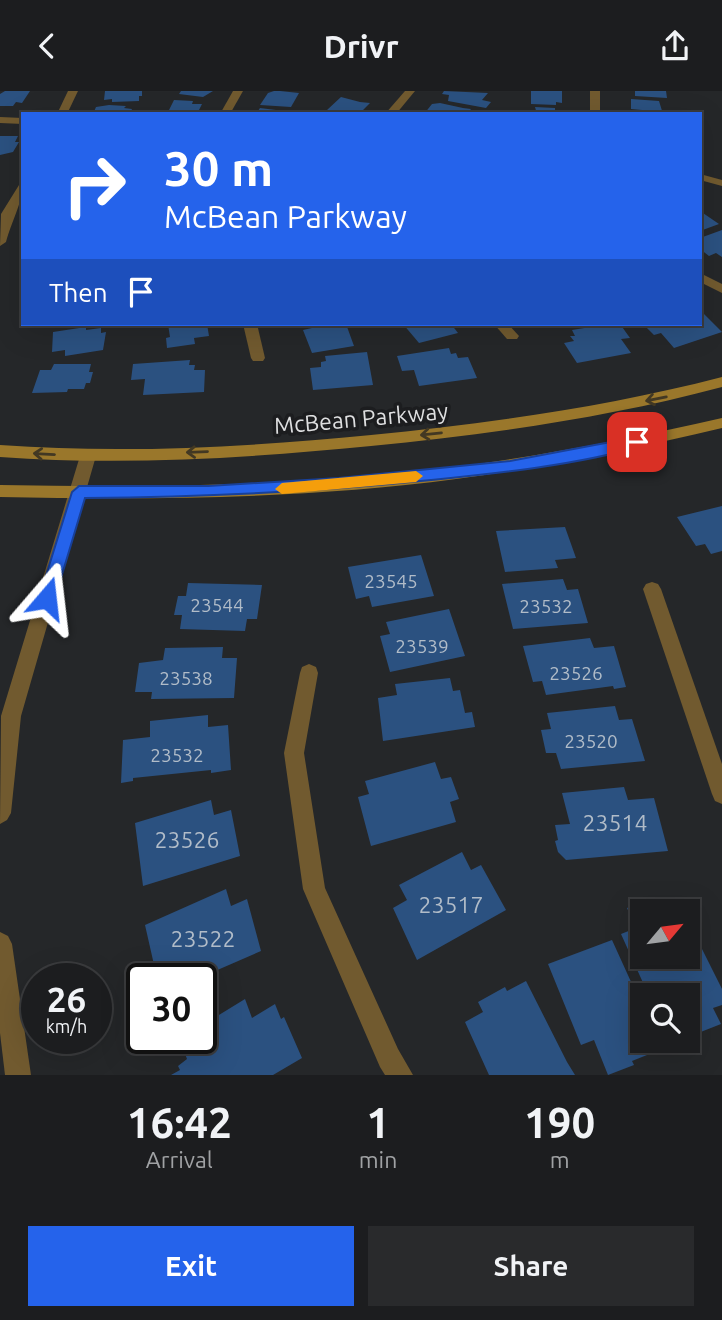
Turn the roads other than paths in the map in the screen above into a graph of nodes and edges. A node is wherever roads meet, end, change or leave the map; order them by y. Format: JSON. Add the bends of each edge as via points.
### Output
{"nodes":[{"id":1,"x":73,"y":91,"type":"edge"},
{"id":2,"x":238,"y":91,"type":"edge"},
{"id":3,"x":410,"y":91,"type":"edge"},
{"id":4,"x":595,"y":91,"type":"edge"},
{"id":5,"x":63,"y":112,"type":"edge"},
{"id":6,"x":226,"y":112,"type":"edge"},
{"id":7,"x":392,"y":112,"type":"edge"},
{"id":8,"x":596,"y":112,"type":"edge"},
{"id":9,"x":0,"y":120,"type":"edge"},
{"id":10,"x":21,"y":121,"type":"edge"},
{"id":11,"x":702,"y":178,"type":"edge"},
{"id":12,"x":722,"y":183,"type":"edge"},
{"id":13,"x":21,"y":190,"type":"edge"},
{"id":14,"x":4,"y":214,"type":"edge"},
{"id":15,"x":0,"y":242,"type":"edge"},
{"id":16,"x":702,"y":278,"type":"edge"},
{"id":17,"x":722,"y":289,"type":"edge"},
{"id":18,"x":250,"y":326,"type":"edge"},
{"id":19,"x":503,"y":326,"type":"edge"},
{"id":20,"x":512,"y":336,"type":"dead end"},
{"id":21,"x":258,"y":358,"type":"dead end"},
{"id":22,"x":722,"y":383,"type":"edge"},
{"id":23,"x":722,"y":423,"type":"edge"},
{"id":24,"x":0,"y":451,"type":"edge"},
{"id":25,"x":88,"y":456,"type":"junction"},
{"id":26,"x":0,"y":491,"type":"edge"},
{"id":27,"x":79,"y":492,"type":"junction"},
{"id":28,"x":652,"y":589,"type":"dead end"},
{"id":29,"x":309,"y":673,"type":"dead end"},
{"id":30,"x":6,"y":717,"type":"edge"},
{"id":31,"x":722,"y":794,"type":"edge"},
{"id":32,"x":0,"y":813,"type":"edge"},
{"id":33,"x":0,"y":944,"type":"edge"},
{"id":34,"x":19,"y":1075,"type":"edge"},
{"id":35,"x":400,"y":1075,"type":"edge"}],
"edges":[{"from":1,"to":5,"type":"street"},
{"from":2,"to":6,"type":"street"},
{"from":3,"to":7,"type":"street"},
{"from":4,"to":8,"type":"street"},
{"from":9,"to":10,"type":"street"},
{"from":11,"to":12,"type":"street"},
{"from":13,"to":14,"type":"street"},
{"from":14,"to":15,"type":"street"},
{"from":16,"to":17,"type":"street"},
{"from":18,"to":21,"type":"street"},
{"from":19,"to":20,"type":"street"},
{"from":22,"to":25,"type":"main road","name":"McBean Parkway","one_way":true,"via":[[505,427],[278,449]]},
{"from":23,"to":27,"type":"main road","via":[[497,468],[285,489]]},
{"from":25,"to":24,"type":"main road","name":"McBean Parkway","one_way":true},
{"from":25,"to":27,"type":"street"},
{"from":26,"to":27,"type":"main road"},
{"from":27,"to":30,"type":"street"},
{"from":28,"to":31,"type":"street"},
{"from":29,"to":35,"type":"street","via":[[294,753],[314,889]]},
{"from":30,"to":32,"type":"street"},
{"from":33,"to":34,"type":"street"}]}
